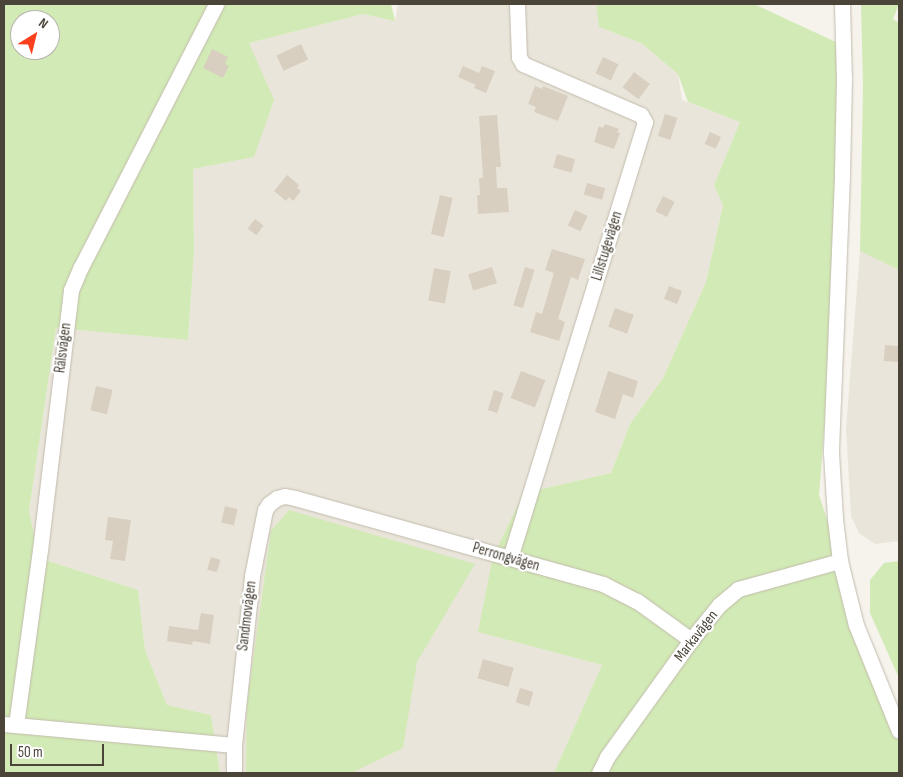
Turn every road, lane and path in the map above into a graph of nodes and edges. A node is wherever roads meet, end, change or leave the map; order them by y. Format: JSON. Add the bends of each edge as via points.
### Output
{"nodes":[{"id":1,"x":216,"y":4,"type":"edge"},
{"id":2,"x":517,"y":4,"type":"edge"},
{"id":3,"x":842,"y":4,"type":"edge"},
{"id":4,"x":309,"y":502,"type":"joint"},
{"id":5,"x":510,"y":558,"type":"junction"},
{"id":6,"x":840,"y":561,"type":"junction"},
{"id":7,"x":691,"y":640,"type":"junction"},
{"id":8,"x":10,"y":724,"type":"edge"},
{"id":9,"x":899,"y":730,"type":"edge"},
{"id":10,"x":234,"y":745,"type":"junction"},
{"id":11,"x":234,"y":773,"type":"edge"},
{"id":12,"x":600,"y":773,"type":"edge"}],
"edges":[{"from":1,"to":8,"type":"street","name":"Rälsvägen","via":[[71,290],[40,550]]},
{"from":2,"to":5,"type":"street","name":"Lillstugevägen","via":[[519,57],[523,64],[641,114],[645,122]]},
{"from":3,"to":6,"type":"street","via":[[842,176],[831,453]]},
{"from":4,"to":5,"type":"street","name":"Perrongvägen"},
{"from":4,"to":10,"type":"street","name":"Sandmovägen","via":[[285,496],[269,504],[265,510],[246,621]]},
{"from":5,"to":7,"type":"street","name":"Perrongvägen","via":[[619,591]]},
{"from":6,"to":7,"type":"street","name":"Markavägen","via":[[738,589],[719,605]]},
{"from":6,"to":9,"type":"street","via":[[856,625]]},
{"from":7,"to":12,"type":"street","name":"Markavägen"},
{"from":8,"to":10,"type":"street"},
{"from":10,"to":11,"type":"street","name":"Sandmovägen"}]}
